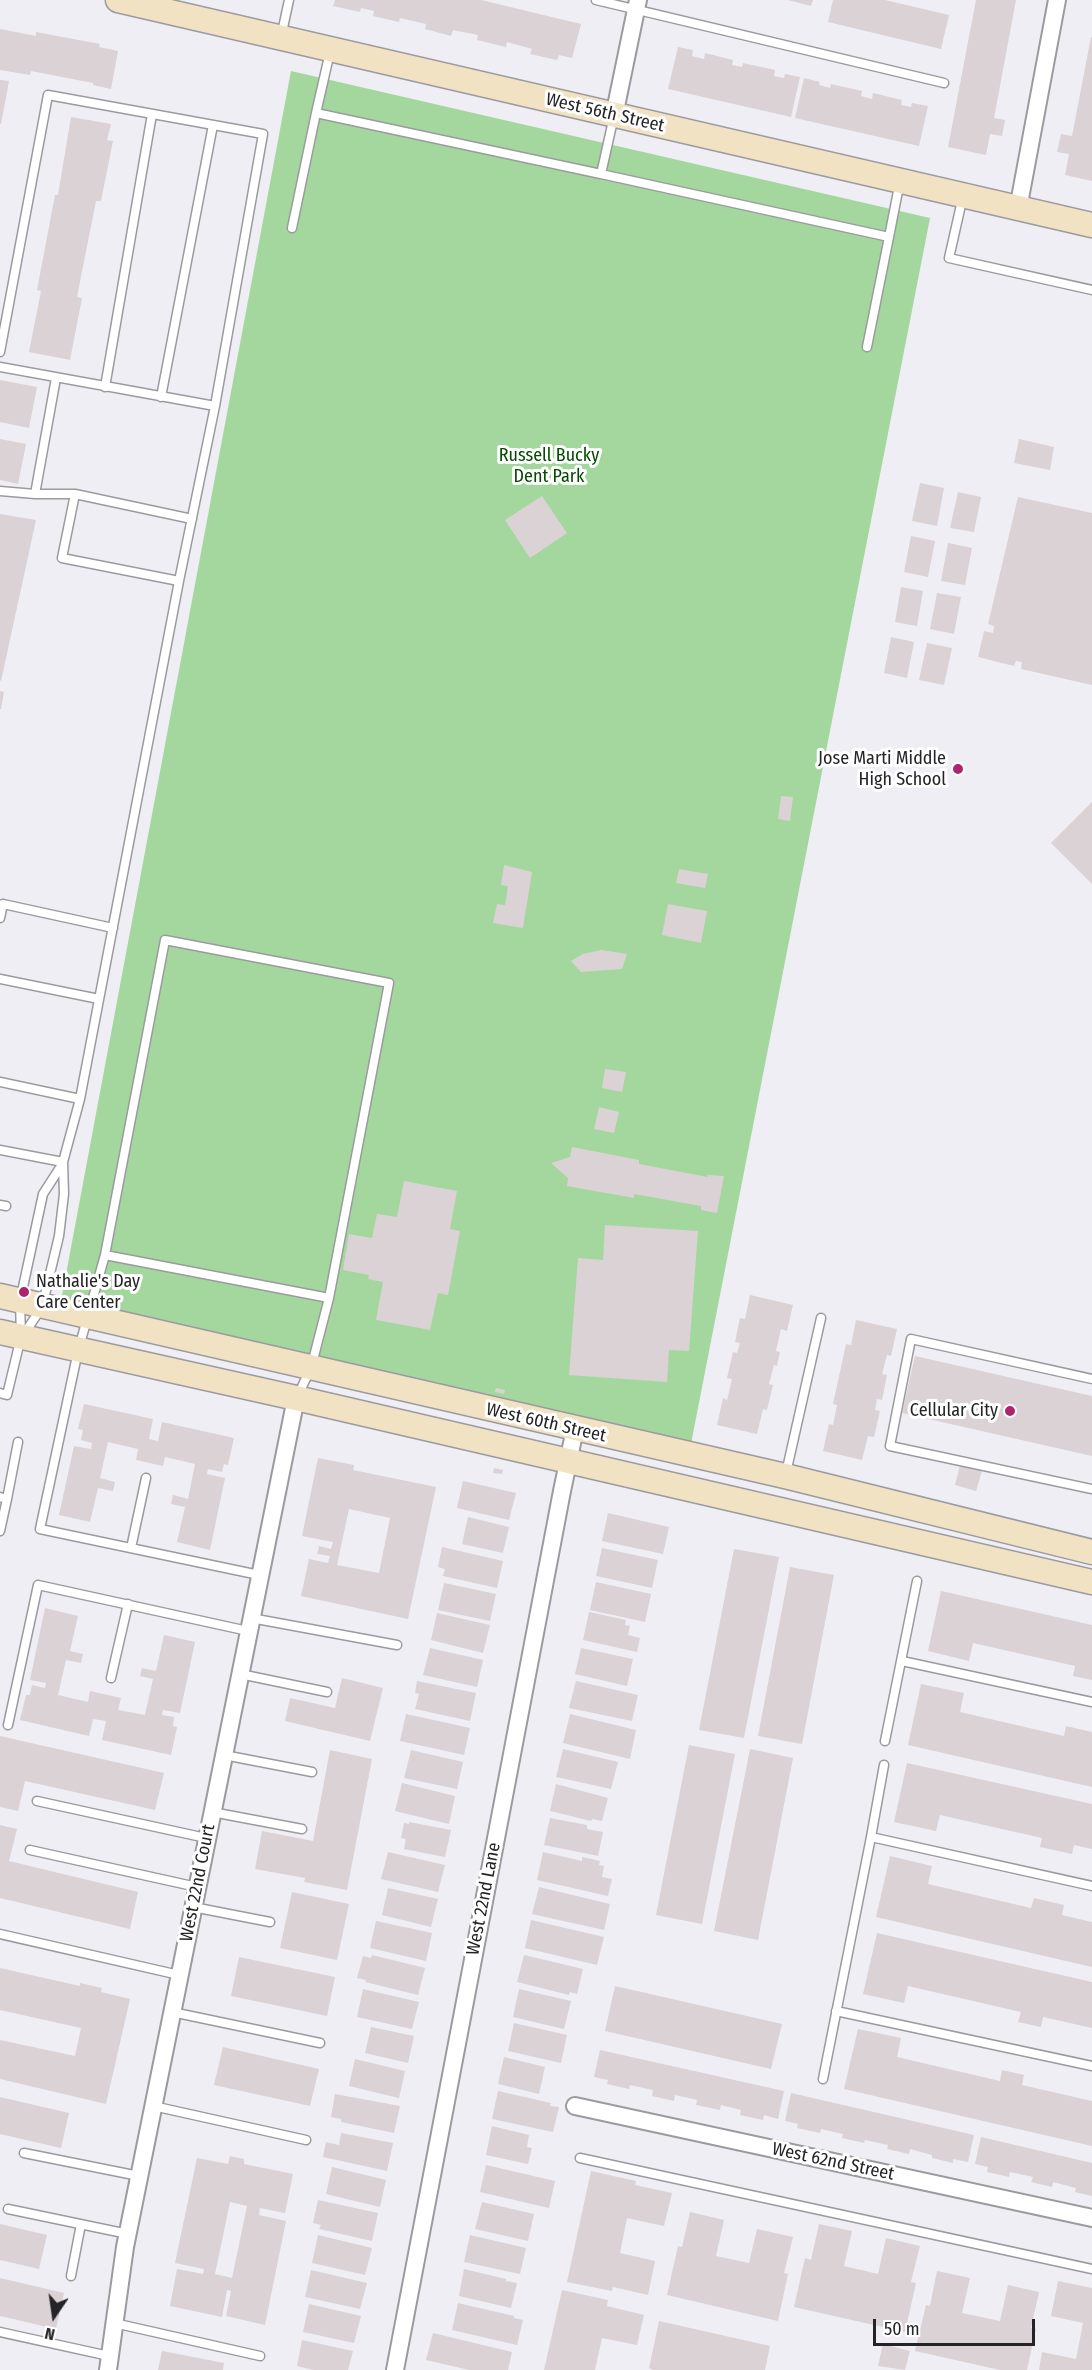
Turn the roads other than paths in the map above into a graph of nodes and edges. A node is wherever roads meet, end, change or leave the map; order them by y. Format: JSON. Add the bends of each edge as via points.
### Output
{"nodes":[{"id":1,"x":118,"y":0,"type":"edge"},
{"id":2,"x":289,"y":0,"type":"edge"},
{"id":3,"x":596,"y":0,"type":"edge"},
{"id":4,"x":1057,"y":0,"type":"edge"},
{"id":5,"x":637,"y":5,"type":"edge"},
{"id":6,"x":281,"y":37,"type":"junction"},
{"id":7,"x":330,"y":50,"type":"junction"},
{"id":8,"x":944,"y":83,"type":"dead end"},
{"id":9,"x":316,"y":113,"type":"junction"},
{"id":10,"x":152,"y":114,"type":"junction"},
{"id":11,"x":614,"y":116,"type":"junction"},
{"id":12,"x":213,"y":125,"type":"junction"},
{"id":13,"x":601,"y":174,"type":"junction"},
{"id":14,"x":900,"y":181,"type":"junction"},
{"id":15,"x":963,"y":196,"type":"junction"},
{"id":16,"x":1018,"y":209,"type":"junction"},
{"id":17,"x":1092,"y":225,"type":"edge"},
{"id":18,"x":292,"y":228,"type":"dead end"},
{"id":19,"x":890,"y":237,"type":"junction"},
{"id":20,"x":1092,"y":290,"type":"edge"},
{"id":21,"x":867,"y":347,"type":"dead end"},
{"id":22,"x":0,"y":352,"type":"edge"},
{"id":23,"x":0,"y":367,"type":"edge"},
{"id":24,"x":56,"y":378,"type":"junction"},
{"id":25,"x":105,"y":387,"type":"junction"},
{"id":26,"x":161,"y":397,"type":"junction"},
{"id":27,"x":215,"y":406,"type":"junction"},
{"id":28,"x":0,"y":491,"type":"edge"},
{"id":29,"x":35,"y":494,"type":"junction"},
{"id":30,"x":75,"y":494,"type":"junction"},
{"id":31,"x":192,"y":519,"type":"junction"},
{"id":32,"x":179,"y":580,"type":"junction"},
{"id":33,"x":1,"y":904,"type":"edge"},
{"id":34,"x":0,"y":918,"type":"edge"},
{"id":35,"x":113,"y":928,"type":"junction"},
{"id":36,"x":0,"y":979,"type":"edge"},
{"id":37,"x":99,"y":999,"type":"junction"},
{"id":38,"x":0,"y":1082,"type":"edge"},
{"id":39,"x":80,"y":1099,"type":"junction"},
{"id":40,"x":0,"y":1150,"type":"edge"},
{"id":41,"x":63,"y":1162,"type":"junction"},
{"id":42,"x":105,"y":1255,"type":"junction"},
{"id":43,"x":329,"y":1298,"type":"junction"},
{"id":44,"x":21,"y":1301,"type":"edge"},
{"id":45,"x":87,"y":1317,"type":"junction"},
{"id":46,"x":821,"y":1318,"type":"dead end"},
{"id":47,"x":11,"y":1334,"type":"edge"},
{"id":48,"x":78,"y":1351,"type":"junction"},
{"id":49,"x":311,"y":1368,"type":"junction"},
{"id":50,"x":1092,"y":1379,"type":"edge"},
{"id":51,"x":0,"y":1393,"type":"edge"},
{"id":52,"x":296,"y":1398,"type":"junction"},
{"id":53,"x":575,"y":1429,"type":"junction"},
{"id":54,"x":18,"y":1442,"type":"dead end"},
{"id":55,"x":568,"y":1461,"type":"junction"},
{"id":56,"x":785,"y":1476,"type":"junction"},
{"id":57,"x":146,"y":1478,"type":"dead end"},
{"id":58,"x":1092,"y":1489,"type":"edge"},
{"id":59,"x":870,"y":1497,"type":"junction"},
{"id":60,"x":3,"y":1498,"type":"edge"},
{"id":61,"x":814,"y":1517,"type":"junction"},
{"id":62,"x":0,"y":1531,"type":"edge"},
{"id":63,"x":131,"y":1548,"type":"junction"},
{"id":64,"x":1092,"y":1552,"type":"edge"},
{"id":65,"x":259,"y":1575,"type":"junction"},
{"id":66,"x":917,"y":1581,"type":"dead end"},
{"id":67,"x":1092,"y":1582,"type":"edge"},
{"id":68,"x":128,"y":1604,"type":"junction"},
{"id":69,"x":249,"y":1624,"type":"junction"},
{"id":70,"x":397,"y":1646,"type":"dead end"},
{"id":71,"x":902,"y":1661,"type":"junction"},
{"id":72,"x":239,"y":1674,"type":"junction"},
{"id":73,"x":111,"y":1678,"type":"dead end"},
{"id":74,"x":327,"y":1692,"type":"dead end"},
{"id":75,"x":1092,"y":1702,"type":"edge"},
{"id":76,"x":8,"y":1725,"type":"dead end"},
{"id":77,"x":885,"y":1741,"type":"dead end"},
{"id":78,"x":223,"y":1755,"type":"junction"},
{"id":79,"x":884,"y":1765,"type":"dead end"},
{"id":80,"x":312,"y":1772,"type":"dead end"},
{"id":81,"x":37,"y":1801,"type":"dead end"},
{"id":82,"x":212,"y":1812,"type":"junction"},
{"id":83,"x":302,"y":1829,"type":"dead end"},
{"id":84,"x":871,"y":1837,"type":"junction"},
{"id":85,"x":206,"y":1838,"type":"junction"},
{"id":86,"x":30,"y":1850,"type":"dead end"},
{"id":87,"x":1092,"y":1886,"type":"edge"},
{"id":88,"x":197,"y":1887,"type":"junction"},
{"id":89,"x":193,"y":1907,"type":"junction"},
{"id":90,"x":270,"y":1922,"type":"dead end"},
{"id":91,"x":0,"y":1934,"type":"edge"},
{"id":92,"x":179,"y":1975,"type":"junction"},
{"id":93,"x":837,"y":2011,"type":"junction"},
{"id":94,"x":172,"y":2012,"type":"junction"},
{"id":95,"x":320,"y":2043,"type":"dead end"},
{"id":96,"x":1092,"y":2066,"type":"edge"},
{"id":97,"x":823,"y":2079,"type":"dead end"},
{"id":98,"x":153,"y":2106,"type":"junction"},
{"id":99,"x":575,"y":2106,"type":"dead end"},
{"id":100,"x":306,"y":2140,"type":"dead end"},
{"id":101,"x":24,"y":2153,"type":"dead end"},
{"id":102,"x":580,"y":2158,"type":"dead end"},
{"id":103,"x":139,"y":2176,"type":"junction"},
{"id":104,"x":8,"y":2209,"type":"dead end"},
{"id":105,"x":1092,"y":2218,"type":"edge"},
{"id":106,"x":81,"y":2224,"type":"junction"},
{"id":107,"x":128,"y":2234,"type":"junction"},
{"id":108,"x":1092,"y":2269,"type":"edge"},
{"id":109,"x":71,"y":2276,"type":"dead end"},
{"id":110,"x":114,"y":2323,"type":"junction"},
{"id":111,"x":0,"y":2332,"type":"edge"},
{"id":112,"x":260,"y":2356,"type":"dead end"},
{"id":113,"x":109,"y":2363,"type":"edge"},
{"id":114,"x":394,"y":2370,"type":"edge"}],
"edges":[{"from":1,"to":6,"type":"street","name":"West 56th Street"},
{"from":2,"to":6,"type":"lane"},
{"from":3,"to":5,"type":"lane"},
{"from":4,"to":16,"type":"street"},
{"from":5,"to":8,"type":"lane"},
{"from":5,"to":11,"type":"street"},
{"from":6,"to":7,"type":"street","name":"West 56th Street"},
{"from":7,"to":9,"type":"lane"},
{"from":7,"to":11,"type":"street","name":"West 56th Street"},
{"from":9,"to":13,"type":"lane"},
{"from":9,"to":18,"type":"lane"},
{"from":10,"to":12,"type":"lane"},
{"from":10,"to":22,"type":"lane","via":[[48,95]]},
{"from":10,"to":25,"type":"lane"},
{"from":11,"to":13,"type":"lane"},
{"from":11,"to":14,"type":"street","name":"West 56th Street"},
{"from":12,"to":26,"type":"lane"},
{"from":12,"to":27,"type":"lane","via":[[263,134]]},
{"from":13,"to":19,"type":"lane"},
{"from":14,"to":15,"type":"street","name":"West 56th Street"},
{"from":14,"to":19,"type":"lane"},
{"from":15,"to":16,"type":"street","name":"West 56th Street"},
{"from":15,"to":20,"type":"lane","via":[[949,258]]},
{"from":16,"to":17,"type":"street","name":"West 56th Street"},
{"from":19,"to":21,"type":"lane"},
{"from":23,"to":24,"type":"lane"},
{"from":24,"to":25,"type":"lane"},
{"from":24,"to":29,"type":"lane"},
{"from":25,"to":26,"type":"lane"},
{"from":26,"to":27,"type":"lane"},
{"from":27,"to":31,"type":"lane"},
{"from":28,"to":29,"type":"lane"},
{"from":29,"to":30,"type":"lane"},
{"from":30,"to":31,"type":"lane"},
{"from":30,"to":32,"type":"lane","via":[[62,558]]},
{"from":31,"to":32,"type":"lane"},
{"from":32,"to":35,"type":"lane"},
{"from":33,"to":34,"type":"lane"},
{"from":33,"to":35,"type":"lane"},
{"from":35,"to":37,"type":"lane"},
{"from":36,"to":37,"type":"lane"},
{"from":37,"to":39,"type":"lane"},
{"from":38,"to":39,"type":"lane"},
{"from":39,"to":41,"type":"lane"},
{"from":40,"to":41,"type":"lane"},
{"from":41,"to":44,"type":"lane","via":[[43,1194]]},
{"from":41,"to":44,"type":"lane","via":[[59,1236]]},
{"from":42,"to":43,"type":"lane"},
{"from":42,"to":43,"type":"lane","via":[[165,940],[356,976],[389,983]]},
{"from":42,"to":45,"type":"lane"},
{"from":43,"to":49,"type":"lane"},
{"from":44,"to":45,"type":"street","name":"West 60th Street"},
{"from":44,"to":47,"type":"lane"},
{"from":44,"to":47,"type":"lane"},
{"from":45,"to":48,"type":"lane"},
{"from":45,"to":49,"type":"street","name":"West 60th Street"},
{"from":46,"to":56,"type":"lane"},
{"from":47,"to":48,"type":"street","name":"West 60th Street"},
{"from":47,"to":51,"type":"lane","via":[[7,1395]]},
{"from":48,"to":52,"type":"street","name":"West 60th Street"},
{"from":48,"to":63,"type":"lane","via":[[40,1529]]},
{"from":49,"to":52,"type":"lane"},
{"from":49,"to":53,"type":"street","name":"West 60th Street"},
{"from":50,"to":58,"type":"lane","via":[[911,1339],[890,1446]]},
{"from":52,"to":55,"type":"street","name":"West 60th Street"},
{"from":52,"to":65,"type":"street","name":"West 22nd Court"},
{"from":53,"to":55,"type":"street","name":"West 22nd Lane"},
{"from":53,"to":56,"type":"street","name":"West 60th Street"},
{"from":54,"to":60,"type":"lane"},
{"from":55,"to":61,"type":"street","name":"West 60th Street"},
{"from":55,"to":114,"type":"street","name":"West 22nd Lane"},
{"from":56,"to":59,"type":"street","name":"West 60th Street"},
{"from":57,"to":63,"type":"lane"},
{"from":59,"to":61,"type":"street","via":[[835,1516]]},
{"from":59,"to":64,"type":"street","name":"West 60th Street"},
{"from":60,"to":62,"type":"lane"},
{"from":61,"to":67,"type":"street","name":"West 60th Street"},
{"from":63,"to":65,"type":"lane"},
{"from":65,"to":69,"type":"street","name":"West 22nd Court"},
{"from":66,"to":71,"type":"lane"},
{"from":68,"to":69,"type":"lane"},
{"from":68,"to":73,"type":"lane"},
{"from":68,"to":76,"type":"lane","via":[[38,1585]]},
{"from":69,"to":70,"type":"lane"},
{"from":69,"to":72,"type":"street","name":"West 22nd Court"},
{"from":71,"to":75,"type":"lane"},
{"from":71,"to":77,"type":"lane"},
{"from":72,"to":74,"type":"lane"},
{"from":72,"to":78,"type":"street","name":"West 22nd Court"},
{"from":78,"to":80,"type":"lane"},
{"from":78,"to":82,"type":"street","name":"West 22nd Court"},
{"from":79,"to":84,"type":"lane"},
{"from":81,"to":85,"type":"lane"},
{"from":82,"to":83,"type":"lane"},
{"from":82,"to":85,"type":"street","name":"West 22nd Court"},
{"from":84,"to":87,"type":"lane"},
{"from":84,"to":93,"type":"lane"},
{"from":85,"to":88,"type":"street","name":"West 22nd Court"},
{"from":86,"to":88,"type":"lane"},
{"from":88,"to":89,"type":"street","name":"West 22nd Court"},
{"from":89,"to":90,"type":"lane"},
{"from":89,"to":92,"type":"street","name":"West 22nd Court"},
{"from":91,"to":92,"type":"lane"},
{"from":92,"to":94,"type":"street","name":"West 22nd Court"},
{"from":93,"to":96,"type":"lane"},
{"from":93,"to":97,"type":"lane"},
{"from":94,"to":95,"type":"lane"},
{"from":94,"to":98,"type":"street","name":"West 22nd Court"},
{"from":98,"to":100,"type":"lane"},
{"from":98,"to":103,"type":"street","name":"West 22nd Court"},
{"from":99,"to":105,"type":"street","name":"West 62nd Street"},
{"from":101,"to":103,"type":"lane"},
{"from":102,"to":108,"type":"lane"},
{"from":103,"to":107,"type":"street","name":"West 22nd Court"},
{"from":104,"to":106,"type":"lane"},
{"from":106,"to":107,"type":"lane"},
{"from":106,"to":109,"type":"lane"},
{"from":107,"to":110,"type":"street","name":"West 22nd Court"},
{"from":110,"to":112,"type":"lane"},
{"from":110,"to":113,"type":"street","name":"West 22nd Court"},
{"from":111,"to":113,"type":"lane"}]}
